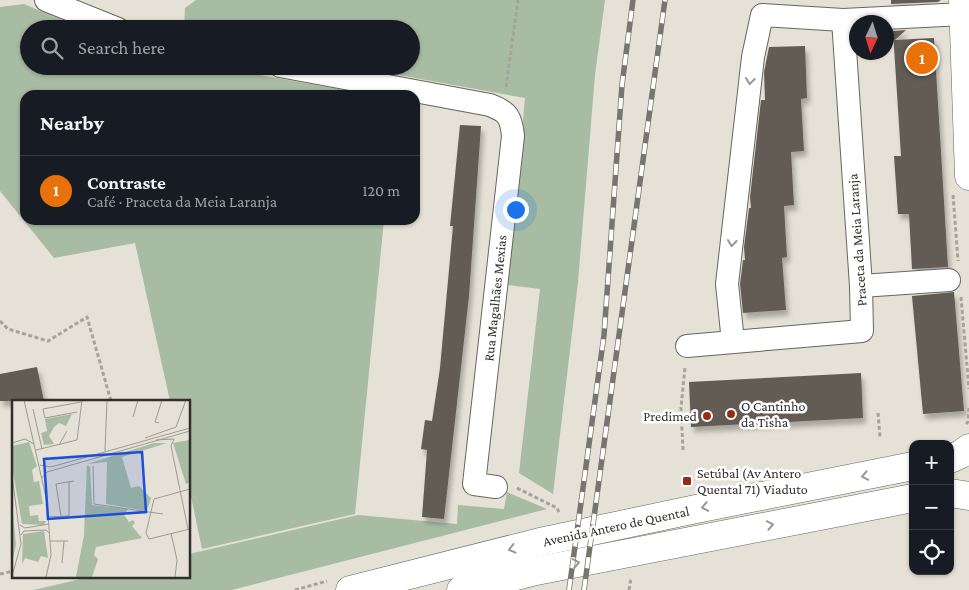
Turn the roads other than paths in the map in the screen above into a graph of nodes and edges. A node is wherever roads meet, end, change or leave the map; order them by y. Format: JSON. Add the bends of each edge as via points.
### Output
{"nodes":[{"id":1,"x":46,"y":0,"type":"edge"},
{"id":2,"x":963,"y":7,"type":"edge"},
{"id":3,"x":96,"y":20,"type":"edge"},
{"id":4,"x":843,"y":20,"type":"junction"},
{"id":5,"x":330,"y":75,"type":"edge"},
{"id":6,"x":413,"y":90,"type":"edge"},
{"id":7,"x":420,"y":91,"type":"edge"},
{"id":8,"x":969,"y":176,"type":"edge"},
{"id":9,"x":949,"y":280,"type":"dead end"},
{"id":10,"x":861,"y":286,"type":"junction"},
{"id":11,"x":733,"y":342,"type":"junction"},
{"id":12,"x":687,"y":346,"type":"road end"},
{"id":13,"x":969,"y":448,"type":"edge"},
{"id":14,"x":954,"y":457,"type":"edge"},
{"id":15,"x":909,"y":467,"type":"edge"},
{"id":16,"x":496,"y":487,"type":"road end"},
{"id":17,"x":954,"y":494,"type":"edge"},
{"id":18,"x":969,"y":496,"type":"edge"},
{"id":19,"x":906,"y":499,"type":"edge"},
{"id":20,"x":350,"y":590,"type":"edge"},
{"id":21,"x":461,"y":590,"type":"edge"}],
"edges":[{"from":1,"to":3,"type":"street"},
{"from":2,"to":4,"type":"street"},
{"from":2,"to":8,"type":"main road"},
{"from":4,"to":10,"type":"street","name":"Praceta da Meia Laranja"},
{"from":4,"to":11,"type":"street","one_way":true,"via":[[762,15],[752,58],[727,284]]},
{"from":5,"to":6,"type":"street","name":"Rua Magalhães Mexias"},
{"from":7,"to":16,"type":"street","name":"Rua Magalhães Mexias","via":[[504,110],[510,118],[513,136],[474,484]]},
{"from":9,"to":10,"type":"street"},
{"from":10,"to":11,"type":"street","name":"Praceta da Meia Laranja","via":[[862,331]]},
{"from":11,"to":12,"type":"street","name":"Praceta da Meia Laranja"},
{"from":13,"to":14,"type":"main road"},
{"from":15,"to":20,"type":"main road","name":"Avenida Antero de Quental","one_way":true,"via":[[540,542]]},
{"from":17,"to":18,"type":"main road"},
{"from":21,"to":19,"type":"main road","name":"Avenida Antero de Quental","one_way":true,"via":[[536,571]]}]}
